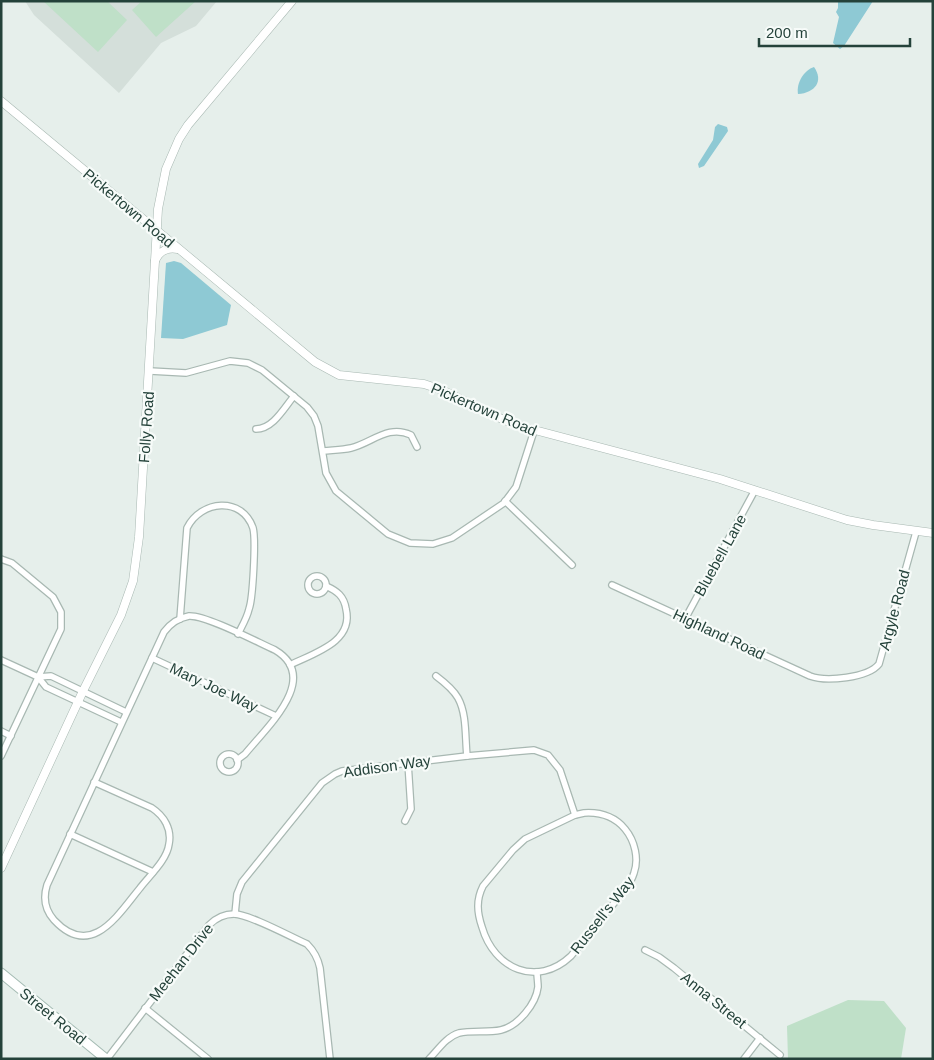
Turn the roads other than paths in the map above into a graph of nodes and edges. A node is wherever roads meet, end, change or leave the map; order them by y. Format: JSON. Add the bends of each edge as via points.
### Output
{"nodes":[{"id":1,"x":292,"y":1,"type":"edge"},
{"id":2,"x":1,"y":101,"type":"edge"},
{"id":3,"x":158,"y":211,"type":"junction"},
{"id":4,"x":140,"y":217,"type":"junction"},
{"id":5,"x":156,"y":231,"type":"junction"},
{"id":6,"x":178,"y":249,"type":"junction"},
{"id":7,"x":155,"y":262,"type":"junction"},
{"id":8,"x":150,"y":371,"type":"junction"},
{"id":9,"x":294,"y":396,"type":"junction"},
{"id":10,"x":256,"y":429,"type":"dead end"},
{"id":11,"x":534,"y":431,"type":"junction"},
{"id":12,"x":417,"y":447,"type":"dead end"},
{"id":13,"x":323,"y":451,"type":"junction"},
{"id":14,"x":755,"y":490,"type":"junction"},
{"id":15,"x":505,"y":502,"type":"junction"},
{"id":16,"x":916,"y":532,"type":"junction"},
{"id":17,"x":933,"y":533,"type":"edge"},
{"id":18,"x":1,"y":558,"type":"edge"},
{"id":19,"x":572,"y":566,"type":"dead end"},
{"id":20,"x":612,"y":585,"type":"dead end"},
{"id":21,"x":326,"y":586,"type":"dead end"},
{"id":22,"x":180,"y":619,"type":"junction"},
{"id":23,"x":685,"y":619,"type":"junction"},
{"id":24,"x":238,"y":634,"type":"junction"},
{"id":25,"x":152,"y":658,"type":"junction"},
{"id":26,"x":1,"y":660,"type":"edge"},
{"id":27,"x":290,"y":665,"type":"junction"},
{"id":28,"x":436,"y":676,"type":"dead end"},
{"id":29,"x":38,"y":677,"type":"junction"},
{"id":30,"x":828,"y":680,"type":"joint"},
{"id":31,"x":83,"y":691,"type":"junction"},
{"id":32,"x":78,"y":702,"type":"junction"},
{"id":33,"x":126,"y":712,"type":"junction"},
{"id":34,"x":276,"y":716,"type":"junction"},
{"id":35,"x":121,"y":722,"type":"junction"},
{"id":36,"x":1,"y":731,"type":"edge"},
{"id":37,"x":11,"y":736,"type":"junction"},
{"id":38,"x":1,"y":756,"type":"edge"},
{"id":39,"x":467,"y":756,"type":"junction"},
{"id":40,"x":237,"y":760,"type":"dead end"},
{"id":41,"x":408,"y":763,"type":"junction"},
{"id":42,"x":94,"y":782,"type":"junction"},
{"id":43,"x":575,"y":814,"type":"junction"},
{"id":44,"x":405,"y":820,"type":"dead end"},
{"id":45,"x":70,"y":834,"type":"junction"},
{"id":46,"x":1,"y":868,"type":"edge"},
{"id":47,"x":153,"y":872,"type":"junction"},
{"id":48,"x":235,"y":914,"type":"junction"},
{"id":49,"x":645,"y":950,"type":"dead end"},
{"id":50,"x":537,"y":972,"type":"junction"},
{"id":51,"x":1,"y":973,"type":"edge"},
{"id":52,"x":145,"y":1008,"type":"junction"},
{"id":53,"x":760,"y":1038,"type":"junction"},
{"id":54,"x":780,"y":1055,"type":"dead end"},
{"id":55,"x":106,"y":1059,"type":"edge"},
{"id":56,"x":208,"y":1059,"type":"edge"},
{"id":57,"x":330,"y":1059,"type":"edge"},
{"id":58,"x":430,"y":1059,"type":"edge"},
{"id":59,"x":744,"y":1059,"type":"edge"}],
"edges":[{"from":1,"to":3,"type":"street","name":"Folly Road","via":[[179,139],[166,169]]},
{"from":2,"to":4,"type":"street","name":"Pickertown Road"},
{"from":3,"to":4,"type":"street","via":[[152,217]]},
{"from":3,"to":5,"type":"street","name":"Folly Road"},
{"from":4,"to":5,"type":"street","name":"Pickertown Road"},
{"from":5,"to":6,"type":"street","name":"Pickertown Road"},
{"from":5,"to":7,"type":"street","name":"Folly Road"},
{"from":6,"to":7,"type":"street","via":[[164,250]]},
{"from":6,"to":11,"type":"street","name":"Pickertown Road","via":[[331,372],[424,384]]},
{"from":7,"to":8,"type":"street","name":"Folly Road"},
{"from":8,"to":9,"type":"street","via":[[186,373],[230,361],[242,362],[262,370]]},
{"from":8,"to":31,"type":"street","name":"Folly Road","via":[[136,568],[121,615]]},
{"from":9,"to":10,"type":"street","via":[[271,424]]},
{"from":9,"to":13,"type":"street","via":[[316,421]]},
{"from":11,"to":14,"type":"street","name":"Pickertown Road"},
{"from":11,"to":15,"type":"street","via":[[516,487]]},
{"from":12,"to":13,"type":"street","via":[[411,435],[393,432],[351,448]]},
{"from":13,"to":15,"type":"street","via":[[327,478],[336,491],[388,534],[402,541],[427,544],[452,538]]},
{"from":14,"to":16,"type":"street","name":"Pickertown Road","via":[[847,520]]},
{"from":14,"to":23,"type":"street","name":"Bluebell Lane"},
{"from":15,"to":19,"type":"street"},
{"from":16,"to":17,"type":"street","name":"Pickertown Road"},
{"from":16,"to":30,"type":"street","name":"Argyle Road","via":[[879,664],[873,670]]},
{"from":18,"to":29,"type":"street","via":[[12,563],[53,598],[61,612],[61,628]]},
{"from":20,"to":23,"type":"street","name":"Highland Road"},
{"from":21,"to":27,"type":"street","via":[[337,591],[346,605],[348,618],[344,631],[332,644]]},
{"from":22,"to":24,"type":"street","via":[[197,616]]},
{"from":22,"to":24,"type":"street","via":[[187,528],[204,509],[228,506],[246,517],[255,538],[250,606]]},
{"from":22,"to":25,"type":"street","via":[[164,632]]},
{"from":23,"to":30,"type":"street","name":"Highland Road","via":[[810,676]]},
{"from":24,"to":27,"type":"street","via":[[278,652]]},
{"from":25,"to":33,"type":"street"},
{"from":25,"to":34,"type":"street","name":"Mary Joe Way"},
{"from":26,"to":29,"type":"street"},
{"from":27,"to":34,"type":"street","via":[[292,690]]},
{"from":28,"to":39,"type":"street","via":[[458,698],[463,711]]},
{"from":29,"to":31,"type":"street","via":[[51,676]]},
{"from":29,"to":32,"type":"street","via":[[46,687]]},
{"from":29,"to":37,"type":"street"},
{"from":31,"to":32,"type":"street","name":"Folly Road"},
{"from":31,"to":33,"type":"street"},
{"from":32,"to":35,"type":"street"},
{"from":32,"to":46,"type":"street","name":"Folly Road"},
{"from":33,"to":35,"type":"street"},
{"from":34,"to":40,"type":"street"},
{"from":35,"to":42,"type":"street"},
{"from":36,"to":37,"type":"street"},
{"from":37,"to":38,"type":"street"},
{"from":39,"to":41,"type":"street","name":"Addison Way"},
{"from":39,"to":43,"type":"street","name":"Addison Way","via":[[527,750],[548,755],[560,770]]},
{"from":41,"to":44,"type":"street","via":[[411,808]]},
{"from":41,"to":48,"type":"street","name":"Addison Way","via":[[342,772],[322,783],[242,882]]},
{"from":42,"to":45,"type":"street"},
{"from":42,"to":47,"type":"street","via":[[152,808],[166,822],[170,833],[169,846]]},
{"from":43,"to":50,"type":"street","name":"Russell's Way","via":[[519,844],[479,894],[478,910],[489,946],[516,969]]},
{"from":43,"to":50,"type":"street","name":"Russell's Way","via":[[601,814],[621,825],[635,849],[635,871],[620,896],[571,956],[555,968]]},
{"from":45,"to":47,"type":"street"},
{"from":45,"to":47,"type":"street","via":[[44,894],[49,914],[68,931],[85,935],[105,929]]},
{"from":48,"to":52,"type":"street","name":"Meehan Drive","via":[[216,918],[209,924]]},
{"from":48,"to":57,"type":"street","via":[[250,918],[312,949],[320,968]]},
{"from":49,"to":53,"type":"street","name":"Anna Street","via":[[674,968]]},
{"from":50,"to":58,"type":"street","via":[[536,997],[517,1022],[501,1030],[451,1036]]},
{"from":51,"to":55,"type":"main road","name":"Street Road"},
{"from":52,"to":55,"type":"street","name":"Meehan Drive"},
{"from":52,"to":56,"type":"street"},
{"from":53,"to":54,"type":"street","name":"Anna Street"},
{"from":53,"to":59,"type":"street"}]}
